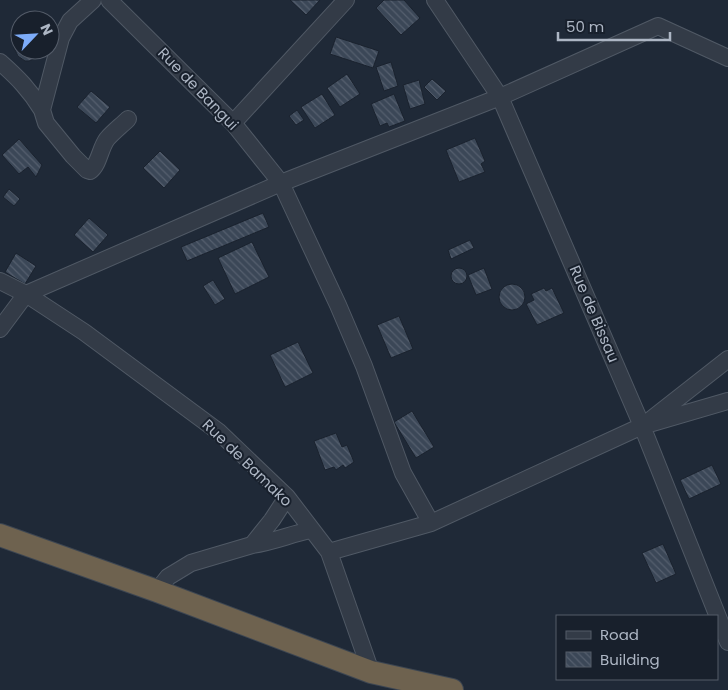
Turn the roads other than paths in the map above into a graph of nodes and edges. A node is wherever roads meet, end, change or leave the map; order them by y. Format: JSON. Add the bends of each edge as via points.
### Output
{"nodes":[{"id":1,"x":92,"y":0,"type":"edge"},
{"id":2,"x":110,"y":0,"type":"edge"},
{"id":3,"x":346,"y":0,"type":"edge"},
{"id":4,"x":434,"y":0,"type":"edge"},
{"id":5,"x":728,"y":58,"type":"edge"},
{"id":6,"x":0,"y":62,"type":"edge"},
{"id":7,"x":500,"y":97,"type":"junction"},
{"id":8,"x":42,"y":110,"type":"junction"},
{"id":9,"x":128,"y":119,"type":"dead end"},
{"id":10,"x":233,"y":123,"type":"junction"},
{"id":11,"x":282,"y":184,"type":"junction"},
{"id":12,"x":0,"y":281,"type":"edge"},
{"id":13,"x":26,"y":294,"type":"junction"},
{"id":14,"x":0,"y":329,"type":"edge"},
{"id":15,"x":728,"y":359,"type":"edge"},
{"id":16,"x":728,"y":401,"type":"edge"},
{"id":17,"x":642,"y":426,"type":"junction"},
{"id":18,"x":286,"y":497,"type":"junction"},
{"id":19,"x":431,"y":522,"type":"junction"},
{"id":20,"x":312,"y":530,"type":"junction"},
{"id":21,"x":0,"y":535,"type":"edge"},
{"id":22,"x":252,"y":545,"type":"junction"},
{"id":23,"x":329,"y":552,"type":"junction"},
{"id":24,"x":157,"y":591,"type":"junction"},
{"id":25,"x":723,"y":617,"type":"edge"},
{"id":26,"x":728,"y":642,"type":"edge"},
{"id":27,"x":370,"y":672,"type":"junction"},
{"id":28,"x":452,"y":690,"type":"edge"}],
"edges":[{"from":1,"to":8,"type":"street","via":[[70,21],[61,38]]},
{"from":2,"to":10,"type":"street","name":"Rue de Bangui"},
{"from":3,"to":10,"type":"street"},
{"from":4,"to":7,"type":"street","name":"Rue de Bissau"},
{"from":5,"to":7,"type":"street","via":[[658,26]]},
{"from":6,"to":8,"type":"street","via":[[21,80]]},
{"from":7,"to":11,"type":"street"},
{"from":7,"to":17,"type":"street","name":"Rue de Bissau"},
{"from":8,"to":9,"type":"street","via":[[46,123],[90,171],[108,138]]},
{"from":10,"to":11,"type":"street","name":"Rue de Bangui"},
{"from":11,"to":13,"type":"street"},
{"from":11,"to":19,"type":"street","name":"Rue de Bangui","via":[[364,366],[403,473]]},
{"from":12,"to":13,"type":"street","name":"Rue de Bamako"},
{"from":13,"to":14,"type":"street"},
{"from":13,"to":18,"type":"street","name":"Rue de Bamako","via":[[84,332],[219,432]]},
{"from":15,"to":17,"type":"street"},
{"from":16,"to":17,"type":"street"},
{"from":17,"to":19,"type":"street"},
{"from":17,"to":25,"type":"street","name":"Rue de Bissau"},
{"from":18,"to":20,"type":"street","name":"Rue de Bamako"},
{"from":18,"to":22,"type":"street"},
{"from":19,"to":23,"type":"street"},
{"from":20,"to":22,"type":"street"},
{"from":20,"to":23,"type":"street","name":"Rue de Bamako"},
{"from":21,"to":24,"type":"highway"},
{"from":22,"to":24,"type":"street","via":[[191,562],[168,577]]},
{"from":23,"to":27,"type":"street","name":"Rue de Bamako"},
{"from":24,"to":27,"type":"highway"},
{"from":25,"to":26,"type":"street","name":"Rue de Bissau"},
{"from":27,"to":28,"type":"highway"}]}
